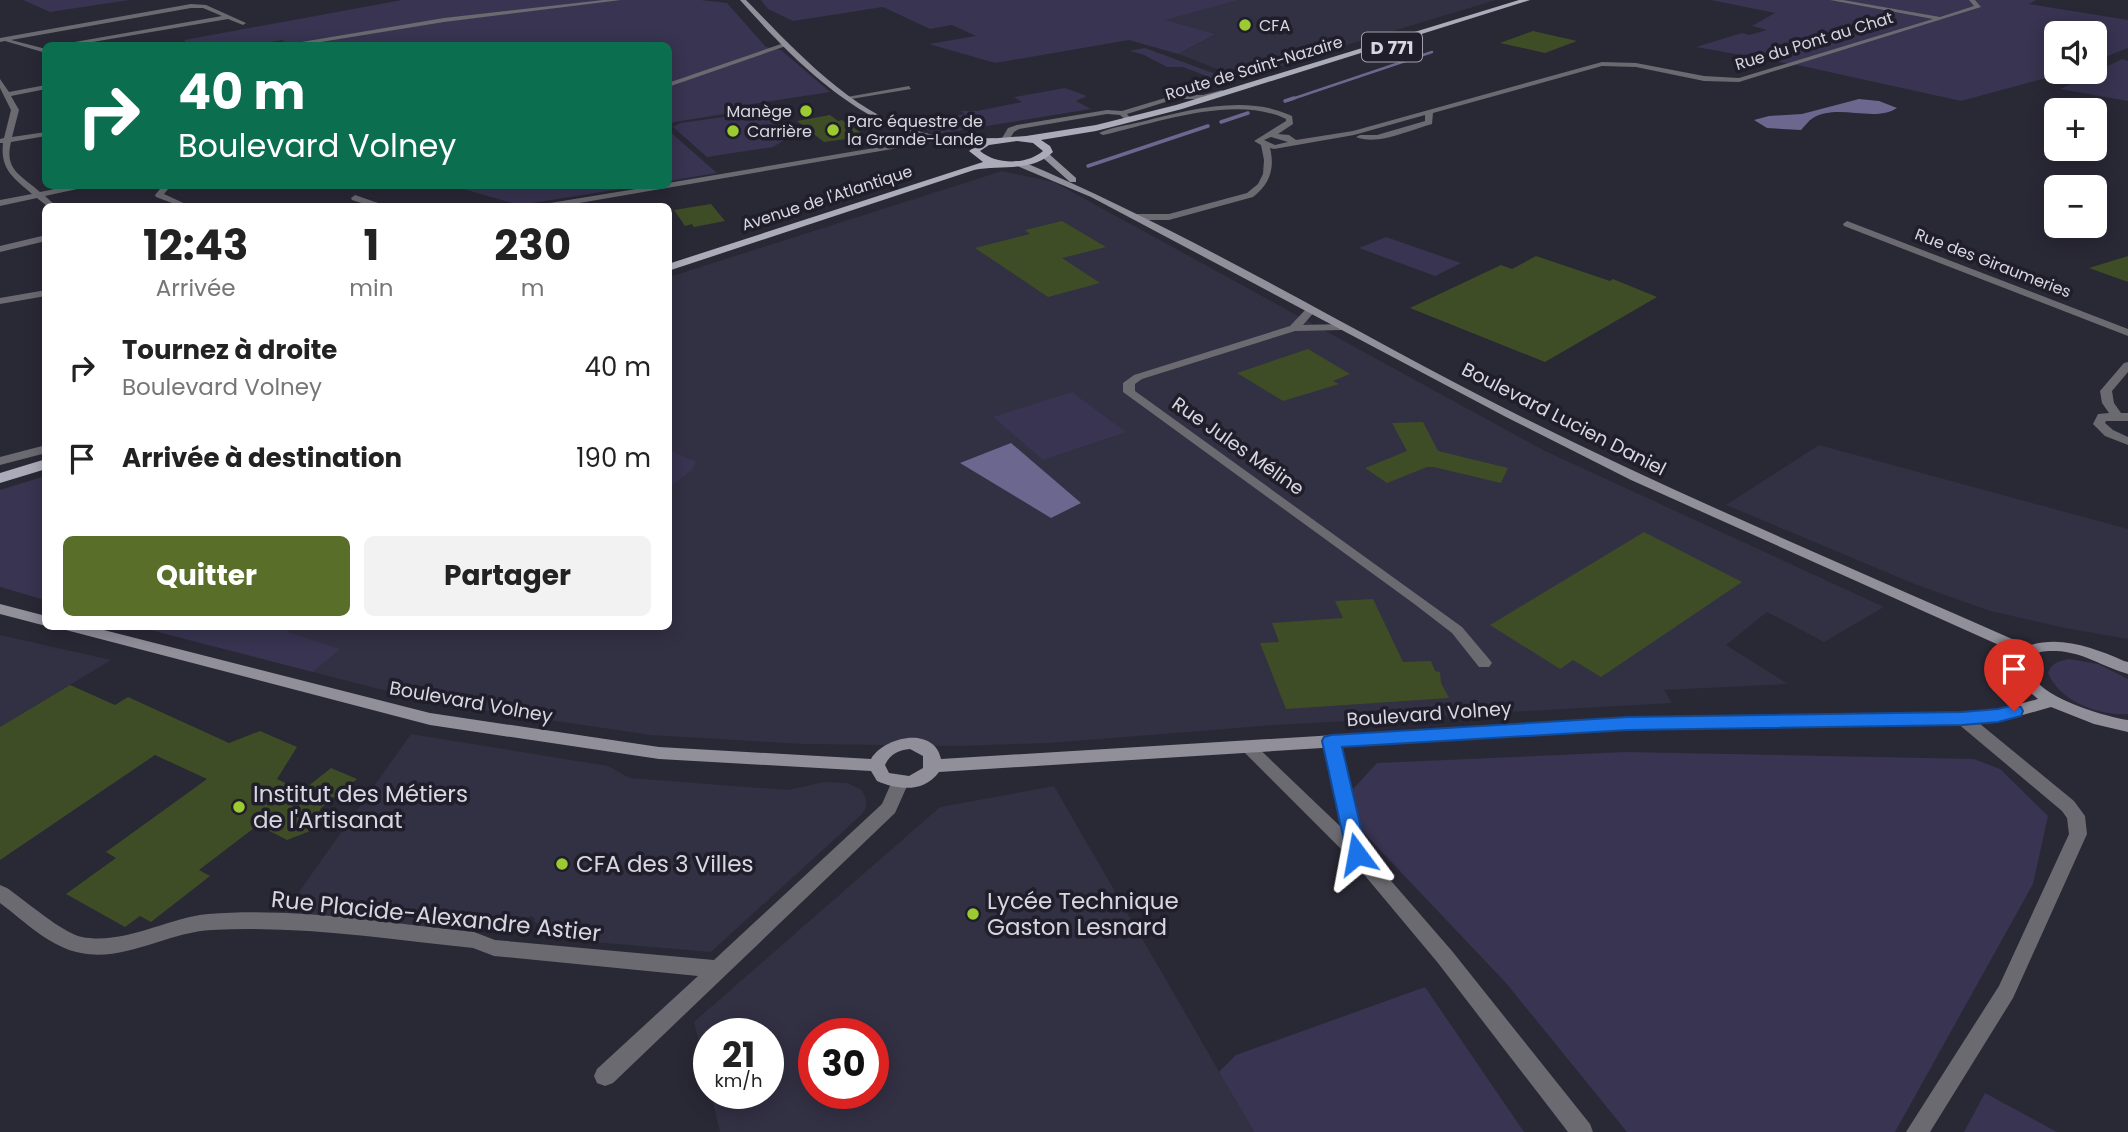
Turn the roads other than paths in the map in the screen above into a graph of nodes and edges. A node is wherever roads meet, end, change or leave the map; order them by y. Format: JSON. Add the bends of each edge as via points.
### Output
{"nodes":[{"id":1,"x":618,"y":0,"type":"edge"},
{"id":2,"x":743,"y":0,"type":"edge"},
{"id":3,"x":1526,"y":0,"type":"edge"},
{"id":4,"x":1541,"y":0,"type":"edge"},
{"id":5,"x":1833,"y":0,"type":"edge"},
{"id":6,"x":1972,"y":0,"type":"edge"},
{"id":7,"x":192,"y":1,"type":"edge"},
{"id":8,"x":204,"y":6,"type":"junction"},
{"id":9,"x":229,"y":17,"type":"junction"},
{"id":10,"x":1939,"y":18,"type":"junction"},
{"id":11,"x":243,"y":23,"type":"dead end"},
{"id":12,"x":1,"y":39,"type":"edge"},
{"id":13,"x":79,"y":42,"type":"edge"},
{"id":14,"x":305,"y":42,"type":"edge"},
{"id":15,"x":787,"y":44,"type":"junction"},
{"id":16,"x":42,"y":49,"type":"edge"},
{"id":17,"x":0,"y":81,"type":"edge"},
{"id":18,"x":672,"y":84,"type":"edge"},
{"id":19,"x":909,"y":88,"type":"dead end"},
{"id":20,"x":42,"y":89,"type":"edge"},
{"id":21,"x":889,"y":91,"type":"junction"},
{"id":22,"x":900,"y":96,"type":"dead end"},
{"id":23,"x":10,"y":97,"type":"junction"},
{"id":24,"x":850,"y":97,"type":"junction"},
{"id":25,"x":0,"y":102,"type":"edge"},
{"id":26,"x":1429,"y":112,"type":"junction"},
{"id":27,"x":1125,"y":117,"type":"junction"},
{"id":28,"x":886,"y":121,"type":"junction"},
{"id":29,"x":1361,"y":131,"type":"junction"},
{"id":30,"x":1103,"y":133,"type":"junction"},
{"id":31,"x":42,"y":135,"type":"edge"},
{"id":32,"x":1272,"y":135,"type":"junction"},
{"id":33,"x":1337,"y":136,"type":"junction"},
{"id":34,"x":1286,"y":137,"type":"junction"},
{"id":35,"x":1006,"y":138,"type":"junction"},
{"id":36,"x":957,"y":139,"type":"junction"},
{"id":37,"x":1027,"y":139,"type":"junction"},
{"id":38,"x":3,"y":140,"type":"edge"},
{"id":39,"x":994,"y":140,"type":"junction"},
{"id":40,"x":923,"y":143,"type":"junction"},
{"id":41,"x":1295,"y":143,"type":"junction"},
{"id":42,"x":1265,"y":145,"type":"junction"},
{"id":43,"x":975,"y":152,"type":"junction"},
{"id":44,"x":1046,"y":153,"type":"junction"},
{"id":45,"x":997,"y":162,"type":"junction"},
{"id":46,"x":1018,"y":163,"type":"junction"},
{"id":47,"x":672,"y":185,"type":"edge"},
{"id":48,"x":66,"y":189,"type":"edge"},
{"id":49,"x":164,"y":189,"type":"edge"},
{"id":50,"x":651,"y":189,"type":"edge"},
{"id":51,"x":1094,"y":195,"type":"junction"},
{"id":52,"x":36,"y":196,"type":"junction"},
{"id":53,"x":355,"y":198,"type":"dead end"},
{"id":54,"x":0,"y":203,"type":"edge"},
{"id":55,"x":47,"y":203,"type":"edge"},
{"id":56,"x":179,"y":203,"type":"edge"},
{"id":57,"x":369,"y":203,"type":"edge"},
{"id":58,"x":568,"y":203,"type":"edge"},
{"id":59,"x":1135,"y":217,"type":"junction"},
{"id":60,"x":1847,"y":224,"type":"dead end"},
{"id":61,"x":42,"y":239,"type":"edge"},
{"id":62,"x":0,"y":249,"type":"edge"},
{"id":63,"x":672,"y":257,"type":"edge"},
{"id":64,"x":672,"y":267,"type":"edge"},
{"id":65,"x":42,"y":294,"type":"edge"},
{"id":66,"x":0,"y":300,"type":"edge"},
{"id":67,"x":1311,"y":310,"type":"junction"},
{"id":68,"x":1342,"y":327,"type":"junction"},
{"id":69,"x":1294,"y":328,"type":"junction"},
{"id":70,"x":2128,"y":332,"type":"edge"},
{"id":71,"x":2128,"y":365,"type":"edge"},
{"id":72,"x":2122,"y":416,"type":"edge"},
{"id":73,"x":2128,"y":441,"type":"edge"},
{"id":74,"x":42,"y":452,"type":"edge"},
{"id":75,"x":0,"y":463,"type":"edge"},
{"id":76,"x":42,"y":465,"type":"edge"},
{"id":77,"x":0,"y":478,"type":"edge"},
{"id":78,"x":0,"y":609,"type":"edge"},
{"id":79,"x":42,"y":620,"type":"edge"},
{"id":80,"x":83,"y":630,"type":"edge"},
{"id":81,"x":2029,"y":652,"type":"junction"},
{"id":82,"x":1484,"y":663,"type":"dead end"},
{"id":83,"x":2128,"y":669,"type":"edge"},
{"id":84,"x":2052,"y":701,"type":"junction"},
{"id":85,"x":1962,"y":718,"type":"junction"},
{"id":86,"x":2126,"y":726,"type":"edge"},
{"id":87,"x":1331,"y":741,"type":"junction"},
{"id":88,"x":1246,"y":746,"type":"junction"},
{"id":89,"x":877,"y":765,"type":"junction"},
{"id":90,"x":933,"y":766,"type":"junction"},
{"id":91,"x":900,"y":784,"type":"junction"},
{"id":92,"x":1357,"y":854,"type":"junction"},
{"id":93,"x":0,"y":892,"type":"edge"},
{"id":94,"x":718,"y":969,"type":"junction"},
{"id":95,"x":605,"y":1076,"type":"dead end"},
{"id":96,"x":1582,"y":1132,"type":"edge"},
{"id":97,"x":1917,"y":1132,"type":"edge"}],
"edges":[{"from":1,"to":14,"type":"street","via":[[444,19]]},
{"from":2,"to":15,"type":"street"},
{"from":3,"to":27,"type":"main road","name":"Route de Saint-Nazaire","via":[[1261,83]]},
{"from":4,"to":30,"type":"main road","name":"Route de Saint-Nazaire","number":"D 771","via":[[1232,98]]},
{"from":5,"to":10,"type":"street"},
{"from":6,"to":10,"type":"street","name":"Rue du Pont au Chat","via":[[1978,6]]},
{"from":7,"to":8,"type":"street"},
{"from":8,"to":9,"type":"street"},
{"from":8,"to":12,"type":"street"},
{"from":9,"to":11,"type":"street"},
{"from":9,"to":13,"type":"street"},
{"from":10,"to":26,"type":"street","name":"Rue du Pont au Chat","via":[[1739,80],[1711,81],[1611,63]]},
{"from":12,"to":16,"type":"street"},
{"from":15,"to":18,"type":"street"},
{"from":15,"to":24,"type":"street"},
{"from":17,"to":23,"type":"street"},
{"from":19,"to":21,"type":"street"},
{"from":20,"to":23,"type":"street"},
{"from":21,"to":22,"type":"street"},
{"from":21,"to":24,"type":"street"},
{"from":23,"to":25,"type":"street"},
{"from":23,"to":38,"type":"street","via":[[15,110],[13,124]]},
{"from":24,"to":28,"type":"street"},
{"from":26,"to":29,"type":"street","name":"Rue du Pont au Chat"},
{"from":26,"to":33,"type":"street","via":[[1429,122],[1391,133],[1366,138]]},
{"from":27,"to":35,"type":"street","via":[[1107,112],[1017,127]]},
{"from":27,"to":37,"type":"main road","name":"Route de Saint-Nazaire"},
{"from":28,"to":36,"type":"street","via":[[915,133]]},
{"from":28,"to":40,"type":"street","via":[[899,134]]},
{"from":29,"to":33,"type":"street"},
{"from":29,"to":34,"type":"street"},
{"from":30,"to":32,"type":"street","via":[[1245,107],[1276,111],[1289,118],[1287,126]]},
{"from":30,"to":44,"type":"main road","name":"Route de Saint-Nazaire","via":[[1067,141]]},
{"from":31,"to":38,"type":"street"},
{"from":32,"to":34,"type":"street"},
{"from":32,"to":42,"type":"street","via":[[1259,138]]},
{"from":33,"to":41,"type":"street"},
{"from":34,"to":41,"type":"street"},
{"from":35,"to":37,"type":"main road","name":"Route de Saint-Nazaire"},
{"from":35,"to":39,"type":"main road","name":"Route de Saint-Nazaire"},
{"from":36,"to":39,"type":"street"},
{"from":36,"to":40,"type":"street"},
{"from":37,"to":44,"type":"main road","via":[[1043,144]]},
{"from":38,"to":52,"type":"street","via":[[7,168]]},
{"from":39,"to":43,"type":"main road","name":"Avenue de l'Atlantique","via":[[979,145]]},
{"from":40,"to":43,"type":"street","via":[[956,145]]},
{"from":40,"to":47,"type":"street"},
{"from":41,"to":42,"type":"street","via":[[1279,148]]},
{"from":42,"to":59,"type":"street","via":[[1267,176],[1250,195],[1169,217]]},
{"from":43,"to":45,"type":"main road"},
{"from":43,"to":63,"type":"main road","name":"Avenue de l'Atlantique","via":[[941,171]]},
{"from":44,"to":46,"type":"main road","name":"Route de Saint-Nazaire"},
{"from":44,"to":51,"type":"street","name":"Boulevard Lucien Daniel"},
{"from":45,"to":46,"type":"main road","name":"Route de Saint-Nazaire"},
{"from":45,"to":64,"type":"main road","name":"Avenue de l'Atlantique"},
{"from":46,"to":51,"type":"street","name":"Boulevard Lucien Daniel"},
{"from":48,"to":52,"type":"street"},
{"from":49,"to":56,"type":"street","via":[[159,195]]},
{"from":50,"to":58,"type":"street"},
{"from":51,"to":59,"type":"street","name":"Boulevard Lucien Daniel"},
{"from":52,"to":54,"type":"street"},
{"from":52,"to":55,"type":"street"},
{"from":53,"to":57,"type":"street"},
{"from":59,"to":67,"type":"street","name":"Boulevard Lucien Daniel"},
{"from":60,"to":70,"type":"street","name":"Rue des Giraumeries"},
{"from":61,"to":62,"type":"street"},
{"from":65,"to":66,"type":"street"},
{"from":67,"to":68,"type":"street","name":"Boulevard Lucien Daniel"},
{"from":67,"to":69,"type":"street","name":"Rue Jules Méline"},
{"from":68,"to":69,"type":"street"},
{"from":68,"to":81,"type":"street","name":"Boulevard Lucien Daniel","via":[[1634,477]]},
{"from":69,"to":82,"type":"street","name":"Rue Jules Méline","via":[[1138,377],[1129,383],[1129,392],[1418,600],[1457,630]]},
{"from":71,"to":72,"type":"street","via":[[2106,391],[2108,403]]},
{"from":72,"to":73,"type":"street","via":[[2102,417],[2099,424]]},
{"from":74,"to":75,"type":"main road"},
{"from":76,"to":77,"type":"main road"},
{"from":78,"to":79,"type":"street"},
{"from":80,"to":89,"type":"street","name":"Boulevard Volney","via":[[430,719],[659,753]]},
{"from":81,"to":83,"type":"street","via":[[2050,647],[2079,649]]},
{"from":81,"to":84,"type":"street","via":[[2022,668]]},
{"from":84,"to":85,"type":"street","name":"Boulevard Volney","via":[[1998,716]]},
{"from":84,"to":86,"type":"street","via":[[2074,713]]},
{"from":85,"to":87,"type":"street","name":"Boulevard Volney","via":[[1706,720]]},
{"from":85,"to":97,"type":"street","via":[[2068,806],[2076,816],[2078,834],[2006,992]]},
{"from":87,"to":88,"type":"street","name":"Boulevard Volney"},
{"from":87,"to":92,"type":"street"},
{"from":88,"to":90,"type":"street","name":"Boulevard Volney"},
{"from":88,"to":92,"type":"street"},
{"from":89,"to":90,"type":"street","via":[[884,752],[910,743],[931,753]]},
{"from":89,"to":91,"type":"street","via":[[883,778]]},
{"from":90,"to":91,"type":"street","name":"Boulevard Volney","via":[[924,778]]},
{"from":91,"to":94,"type":"street","via":[[889,808]]},
{"from":92,"to":96,"type":"street","via":[[1445,957]]},
{"from":93,"to":94,"type":"street","name":"Rue Placide-Alexandre Astier","via":[[76,944],[96,947],[208,922],[296,923]]},
{"from":94,"to":95,"type":"street"}]}
